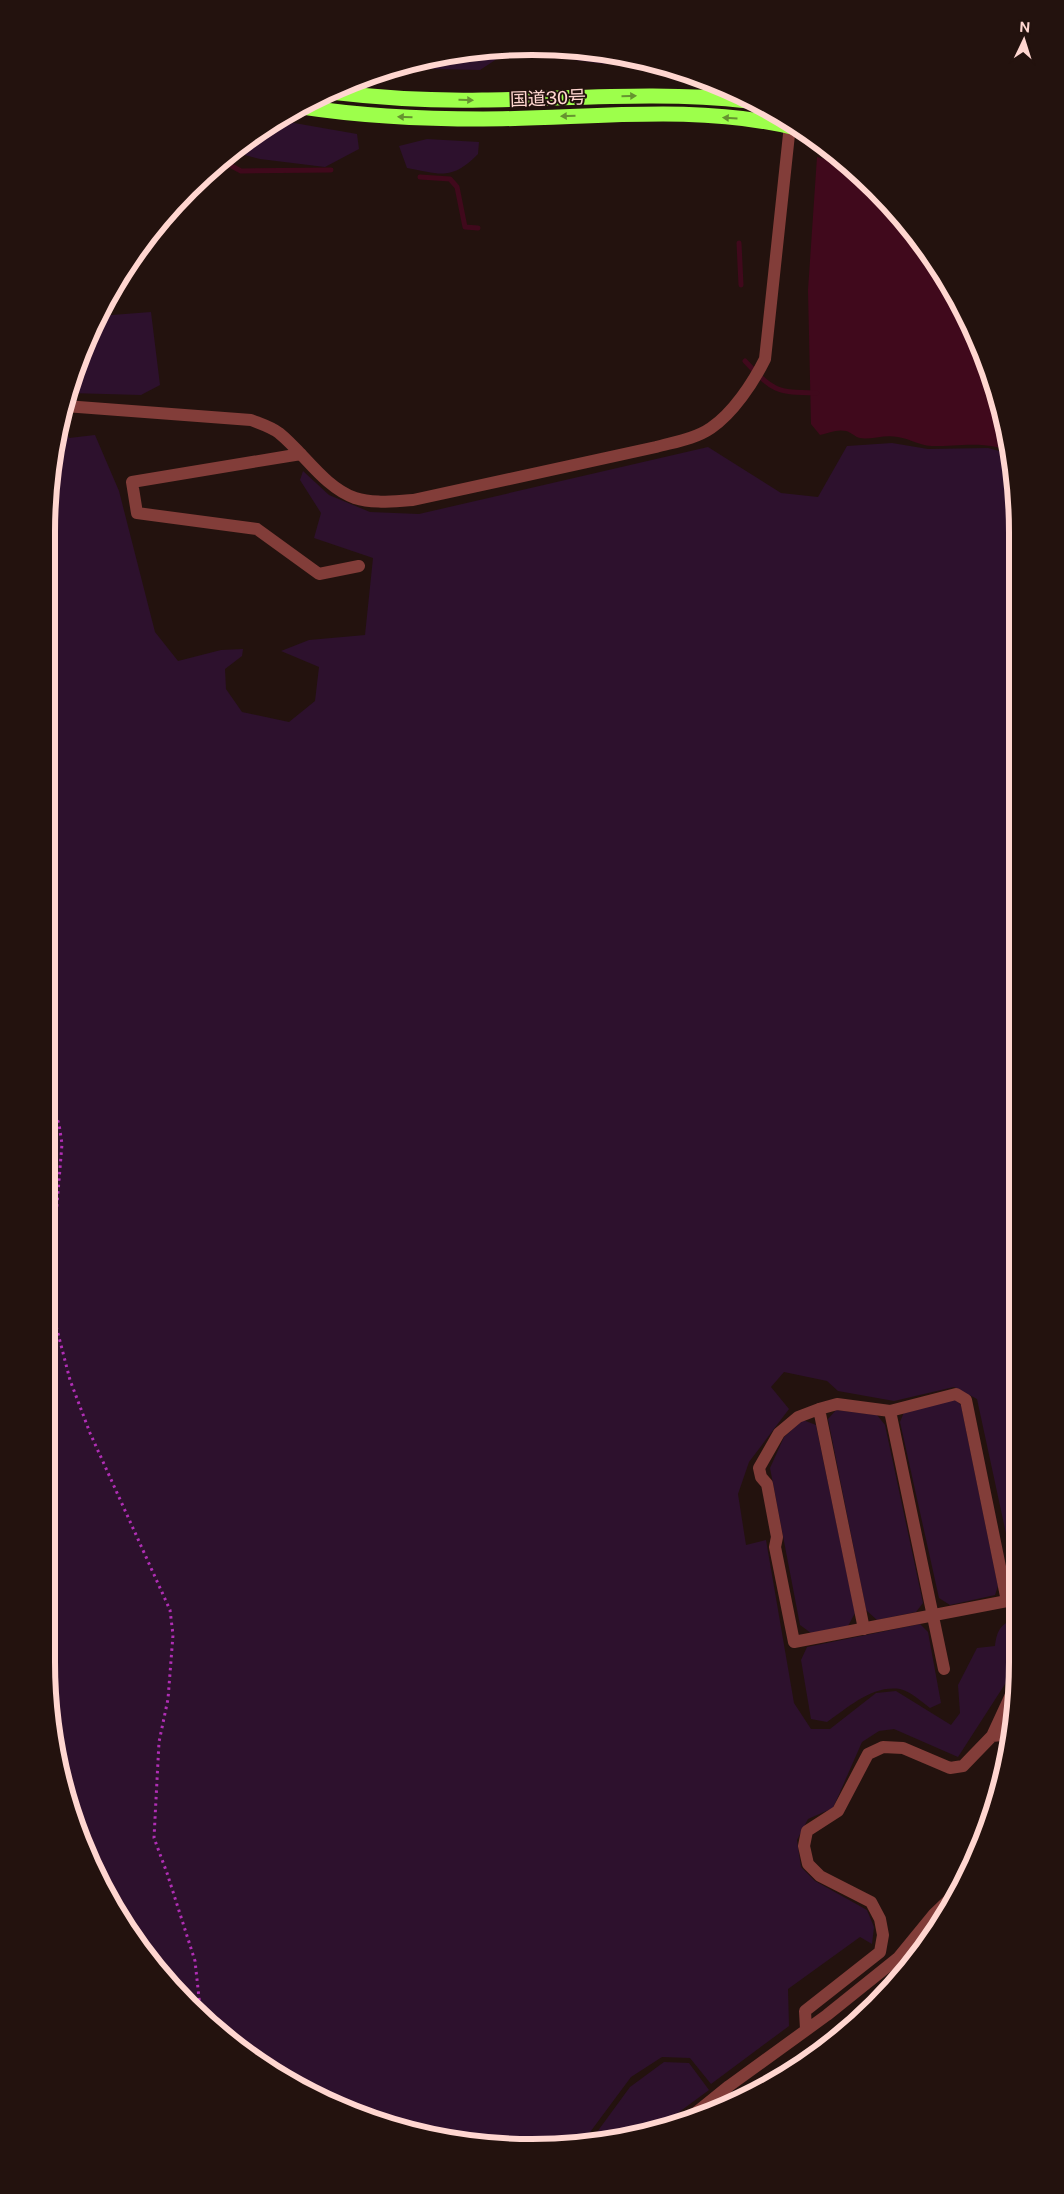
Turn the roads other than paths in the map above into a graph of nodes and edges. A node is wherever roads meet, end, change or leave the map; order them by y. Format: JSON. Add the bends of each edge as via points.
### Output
{"nodes":[{"id":1,"x":343,"y":94,"type":"edge"},
{"id":2,"x":733,"y":100,"type":"edge"},
{"id":3,"x":313,"y":108,"type":"edge"},
{"id":4,"x":781,"y":125,"type":"edge"},
{"id":5,"x":791,"y":132,"type":"edge"},
{"id":6,"x":72,"y":407,"type":"edge"},
{"id":7,"x":301,"y":454,"type":"junction"},
{"id":8,"x":359,"y":566,"type":"dead end"},
{"id":9,"x":818,"y":1409,"type":"junction"},
{"id":10,"x":890,"y":1411,"type":"junction"},
{"id":11,"x":1009,"y":1591,"type":"edge"},
{"id":12,"x":1009,"y":1604,"type":"edge"},
{"id":13,"x":933,"y":1615,"type":"junction"},
{"id":14,"x":864,"y":1629,"type":"junction"},
{"id":15,"x":944,"y":1669,"type":"dead end"},
{"id":16,"x":1007,"y":1704,"type":"edge"},
{"id":17,"x":1003,"y":1735,"type":"edge"},
{"id":18,"x":992,"y":1736,"type":"junction"},
{"id":19,"x":940,"y":1908,"type":"edge"},
{"id":20,"x":806,"y":2029,"type":"junction"},
{"id":21,"x":702,"y":2108,"type":"edge"}],
"edges":[{"from":1,"to":2,"type":"highway","name":"国道30号","one_way":true,"via":[[430,100],[699,96]]},
{"from":4,"to":3,"type":"highway","name":"国道30号","one_way":true,"via":[[738,118],[646,114],[483,119],[368,116]]},
{"from":5,"to":7,"type":"street","via":[[768,347],[760,370],[746,392],[711,428],[656,447],[392,502],[354,498],[336,488]]},
{"from":6,"to":7,"type":"street","via":[[251,420],[280,434]]},
{"from":7,"to":8,"type":"street","via":[[132,482],[137,513],[257,529],[320,574]]},
{"from":9,"to":10,"type":"street","via":[[837,1404]]},
{"from":9,"to":14,"type":"street"},
{"from":9,"to":14,"type":"street","via":[[798,1417],[779,1433],[759,1468],[766,1484],[777,1537],[774,1547],[794,1642]]},
{"from":10,"to":11,"type":"street","via":[[956,1394],[966,1400]]},
{"from":10,"to":13,"type":"street"},
{"from":12,"to":13,"type":"street"},
{"from":13,"to":14,"type":"street"},
{"from":13,"to":15,"type":"street"},
{"from":16,"to":18,"type":"street"},
{"from":17,"to":18,"type":"street"},
{"from":18,"to":20,"type":"street","via":[[963,1766],[950,1768],[903,1748],[883,1746],[868,1754],[838,1811],[807,1831],[804,1846],[808,1864],[820,1876],[871,1902],[880,1919],[883,1935],[880,1952],[806,2012]]},
{"from":19,"to":20,"type":"street","via":[[898,1958]]},
{"from":20,"to":21,"type":"street"}]}
